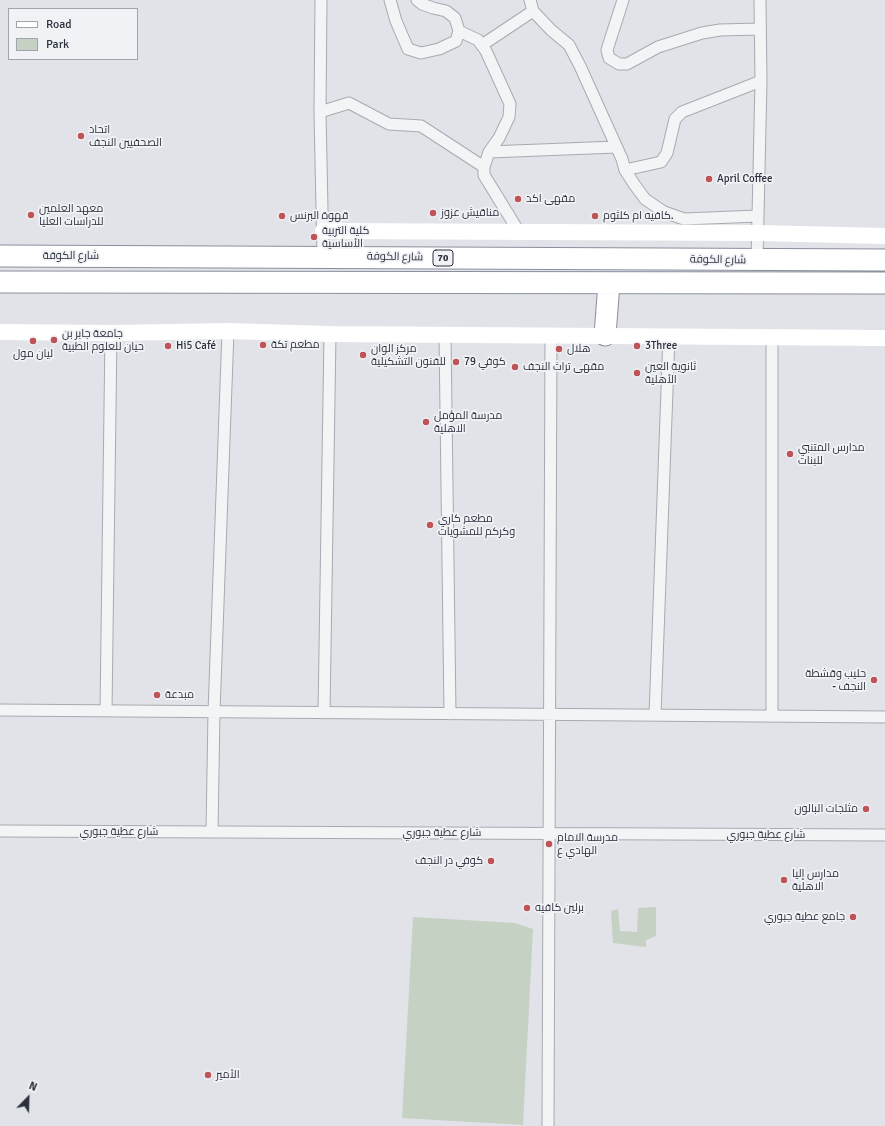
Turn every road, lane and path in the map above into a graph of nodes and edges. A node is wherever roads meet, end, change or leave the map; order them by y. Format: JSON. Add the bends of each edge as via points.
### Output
{"nodes":[{"id":1,"x":321,"y":0,"type":"edge"},
{"id":2,"x":390,"y":0,"type":"edge"},
{"id":3,"x":417,"y":0,"type":"edge"},
{"id":4,"x":623,"y":0,"type":"edge"},
{"id":5,"x":760,"y":0,"type":"edge"},
{"id":6,"x":531,"y":5,"type":"edge"},
{"id":7,"x":760,"y":29,"type":"junction"},
{"id":8,"x":459,"y":30,"type":"junction"},
{"id":9,"x":482,"y":45,"type":"junction"},
{"id":10,"x":760,"y":81,"type":"junction"},
{"id":11,"x":320,"y":112,"type":"junction"},
{"id":12,"x":616,"y":146,"type":"junction"},
{"id":13,"x":489,"y":152,"type":"junction"},
{"id":14,"x":484,"y":167,"type":"junction"},
{"id":15,"x":625,"y":170,"type":"junction"},
{"id":16,"x":758,"y":216,"type":"junction"},
{"id":17,"x":323,"y":231,"type":"junction"},
{"id":18,"x":519,"y":232,"type":"junction"},
{"id":19,"x":758,"y":233,"type":"junction"},
{"id":20,"x":885,"y":236,"type":"edge"},
{"id":21,"x":0,"y":256,"type":"edge"},
{"id":22,"x":323,"y":257,"type":"junction"},
{"id":23,"x":885,"y":260,"type":"edge"},
{"id":24,"x":757,"y":261,"type":"junction"},
{"id":25,"x":0,"y":282,"type":"edge"},
{"id":26,"x":609,"y":283,"type":"junction"},
{"id":27,"x":885,"y":283,"type":"edge"},
{"id":28,"x":228,"y":331,"type":"junction"},
{"id":29,"x":0,"y":332,"type":"edge"},
{"id":30,"x":111,"y":333,"type":"junction"},
{"id":31,"x":330,"y":334,"type":"junction"},
{"id":32,"x":445,"y":335,"type":"junction"},
{"id":33,"x":605,"y":335,"type":"junction"},
{"id":34,"x":551,"y":336,"type":"junction"},
{"id":35,"x":669,"y":336,"type":"junction"},
{"id":36,"x":772,"y":337,"type":"junction"},
{"id":37,"x":885,"y":338,"type":"edge"},
{"id":38,"x":0,"y":710,"type":"edge"},
{"id":39,"x":106,"y":711,"type":"junction"},
{"id":40,"x":214,"y":712,"type":"junction"},
{"id":41,"x":324,"y":713,"type":"junction"},
{"id":42,"x":450,"y":714,"type":"junction"},
{"id":43,"x":549,"y":714,"type":"junction"},
{"id":44,"x":655,"y":715,"type":"junction"},
{"id":45,"x":772,"y":716,"type":"junction"},
{"id":46,"x":885,"y":717,"type":"edge"},
{"id":47,"x":0,"y":831,"type":"edge"},
{"id":48,"x":212,"y":832,"type":"junction"},
{"id":49,"x":549,"y":834,"type":"junction"},
{"id":50,"x":885,"y":835,"type":"edge"},
{"id":51,"x":548,"y":1126,"type":"edge"}],
"edges":[{"from":1,"to":11,"type":"street"},
{"from":2,"to":8,"type":"street","via":[[408,49],[421,53],[439,49],[456,41]]},
{"from":3,"to":8,"type":"street","via":[[446,11],[455,18]]},
{"from":4,"to":7,"type":"street","via":[[607,50],[609,58],[619,64],[627,64],[658,47],[702,33]]},
{"from":5,"to":7,"type":"street"},
{"from":6,"to":9,"type":"street"},
{"from":6,"to":12,"type":"street","via":[[551,30],[569,45]]},
{"from":7,"to":10,"type":"street"},
{"from":8,"to":9,"type":"street","via":[[478,40]]},
{"from":9,"to":13,"type":"street","via":[[510,104],[509,117]]},
{"from":10,"to":15,"type":"street","via":[[682,112],[675,119],[667,153],[661,162]]},
{"from":10,"to":16,"type":"street"},
{"from":11,"to":14,"type":"street","via":[[349,103],[389,124],[421,126]]},
{"from":11,"to":17,"type":"street"},
{"from":12,"to":13,"type":"street"},
{"from":12,"to":15,"type":"street"},
{"from":13,"to":14,"type":"street"},
{"from":14,"to":18,"type":"street","via":[[484,175]]},
{"from":15,"to":16,"type":"street","via":[[645,199],[664,212],[684,219]]},
{"from":16,"to":19,"type":"street"},
{"from":17,"to":18,"type":"street"},
{"from":17,"to":22,"type":"street"},
{"from":18,"to":19,"type":"street"},
{"from":19,"to":20,"type":"street"},
{"from":19,"to":24,"type":"street"},
{"from":21,"to":22,"type":"highway","name":"شارع الكوفة","number":"70"},
{"from":22,"to":24,"type":"highway","name":"شارع الكوفة","number":"70"},
{"from":23,"to":24,"type":"highway","name":"شارع الكوفة","number":"70"},
{"from":25,"to":26,"type":"highway","name":"شارع الكوفة"},
{"from":26,"to":27,"type":"highway","name":"شارع الكوفة"},
{"from":26,"to":33,"type":"highway"},
{"from":28,"to":30,"type":"street"},
{"from":28,"to":31,"type":"street"},
{"from":28,"to":40,"type":"street"},
{"from":29,"to":30,"type":"street"},
{"from":30,"to":39,"type":"street"},
{"from":31,"to":32,"type":"street"},
{"from":31,"to":41,"type":"street"},
{"from":32,"to":34,"type":"street"},
{"from":32,"to":42,"type":"street"},
{"from":33,"to":34,"type":"street"},
{"from":33,"to":35,"type":"street"},
{"from":34,"to":43,"type":"street"},
{"from":35,"to":36,"type":"street"},
{"from":35,"to":44,"type":"street"},
{"from":36,"to":37,"type":"street"},
{"from":36,"to":45,"type":"street"},
{"from":38,"to":39,"type":"street"},
{"from":39,"to":40,"type":"street"},
{"from":40,"to":41,"type":"street"},
{"from":40,"to":48,"type":"street"},
{"from":41,"to":42,"type":"street"},
{"from":42,"to":43,"type":"street"},
{"from":43,"to":44,"type":"street"},
{"from":43,"to":49,"type":"street"},
{"from":44,"to":45,"type":"street"},
{"from":45,"to":46,"type":"street"},
{"from":47,"to":48,"type":"street","name":"شارع عطية جبوري"},
{"from":48,"to":49,"type":"street","name":"شارع عطية جبوري"},
{"from":49,"to":50,"type":"street","name":"شارع عطية جبوري"},
{"from":49,"to":51,"type":"street"}]}
